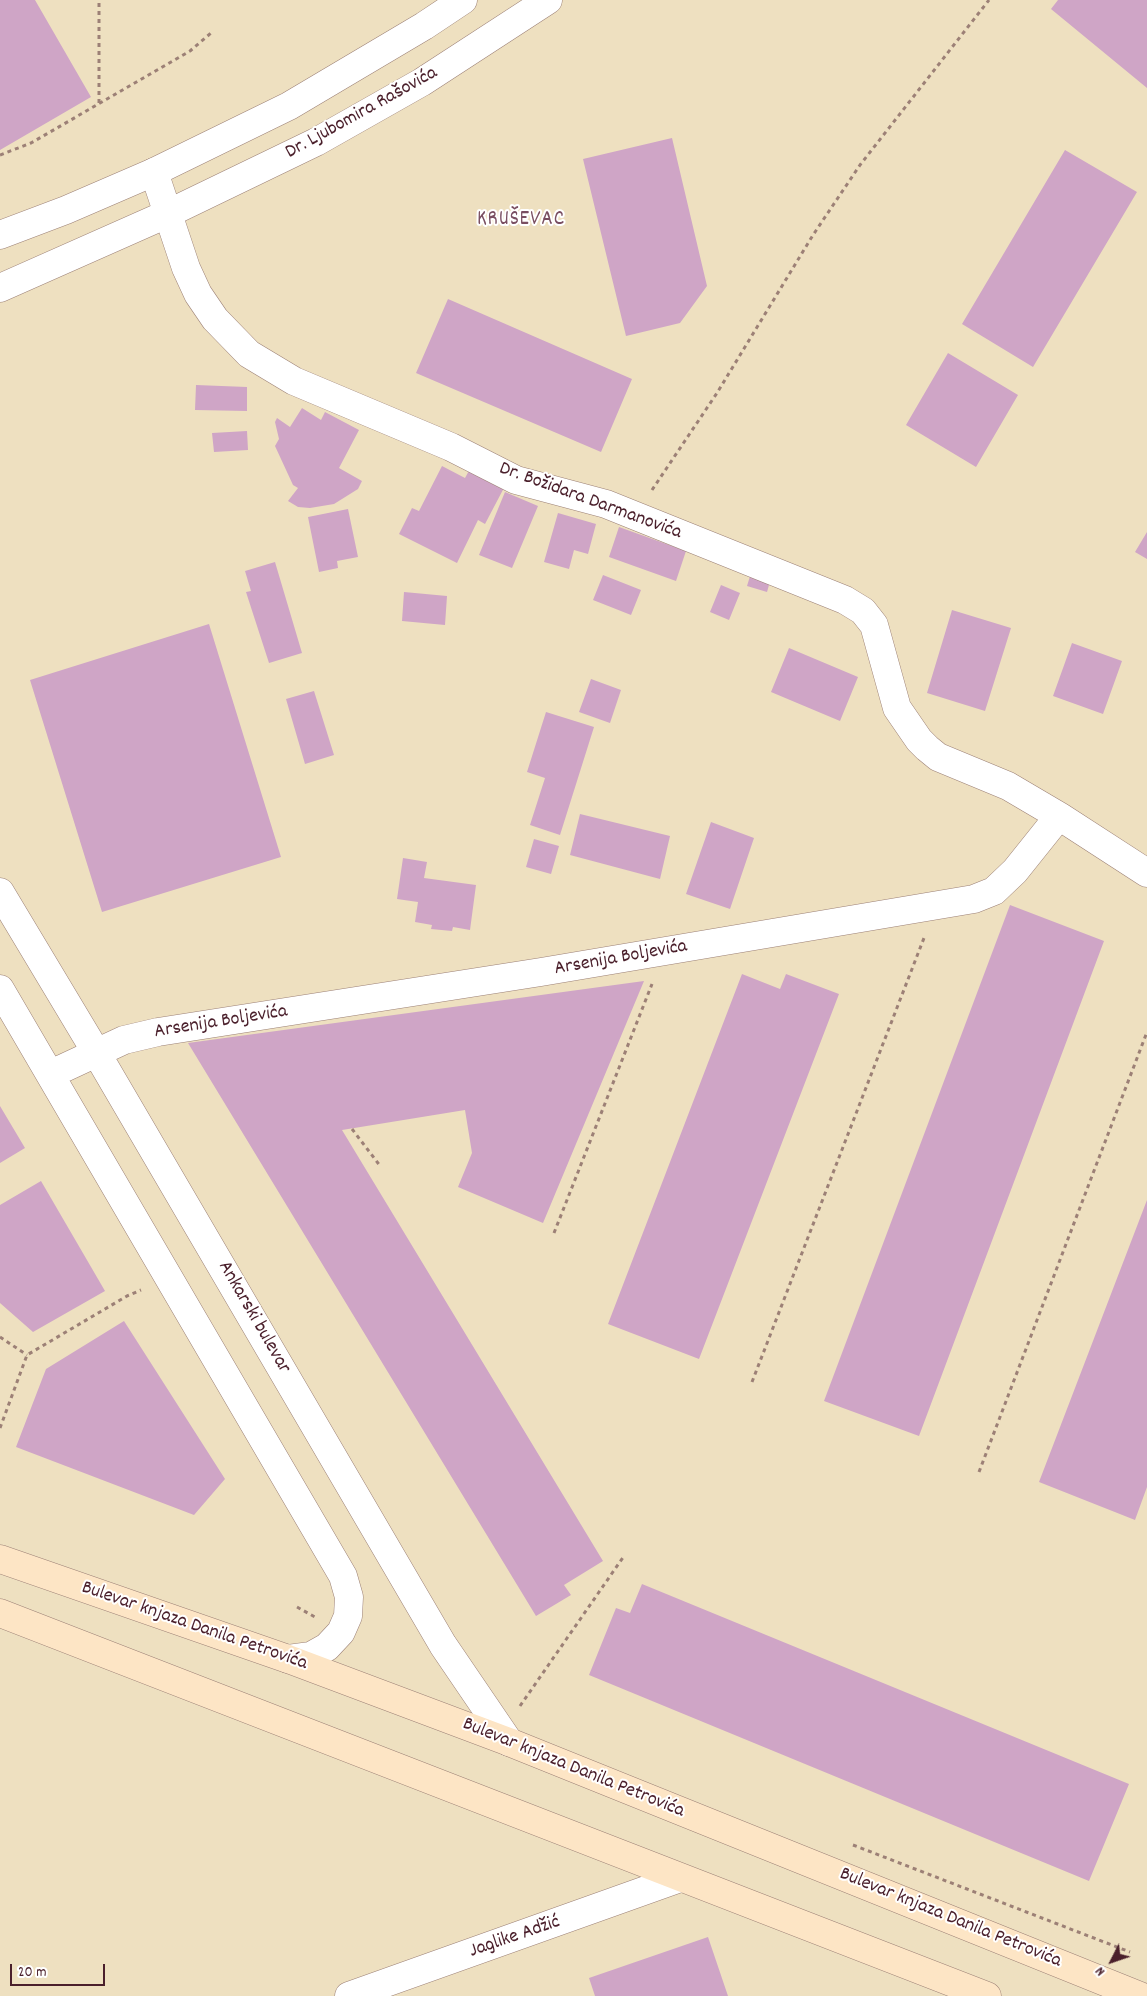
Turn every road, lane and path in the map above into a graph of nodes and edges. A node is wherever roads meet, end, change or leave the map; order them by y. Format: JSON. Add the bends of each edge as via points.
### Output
{"nodes":[{"id":1,"x":99,"y":0,"type":"edge"},
{"id":2,"x":463,"y":0,"type":"edge"},
{"id":3,"x":548,"y":0,"type":"edge"},
{"id":4,"x":989,"y":0,"type":"edge"},
{"id":5,"x":211,"y":32,"type":"dead end"},
{"id":6,"x":99,"y":104,"type":"junction"},
{"id":7,"x":0,"y":155,"type":"edge"},
{"id":8,"x":154,"y":172,"type":"junction"},
{"id":9,"x":168,"y":214,"type":"junction"},
{"id":10,"x":0,"y":235,"type":"edge"},
{"id":11,"x":0,"y":288,"type":"edge"},
{"id":12,"x":635,"y":516,"type":"junction"},
{"id":13,"x":1059,"y":816,"type":"junction"},
{"id":14,"x":1147,"y":873,"type":"edge"},
{"id":15,"x":0,"y":892,"type":"edge"},
{"id":16,"x":926,"y":933,"type":"dead end"},
{"id":17,"x":652,"y":982,"type":"dead end"},
{"id":18,"x":0,"y":989,"type":"edge"},
{"id":19,"x":1147,"y":1032,"type":"edge"},
{"id":20,"x":96,"y":1052,"type":"junction"},
{"id":21,"x":51,"y":1074,"type":"junction"},
{"id":22,"x":352,"y":1129,"type":"dead end"},
{"id":23,"x":382,"y":1168,"type":"dead end"},
{"id":24,"x":554,"y":1232,"type":"dead end"},
{"id":25,"x":141,"y":1290,"type":"dead end"},
{"id":26,"x":0,"y":1337,"type":"edge"},
{"id":27,"x":27,"y":1356,"type":"junction"},
{"id":28,"x":752,"y":1382,"type":"dead end"},
{"id":29,"x":0,"y":1428,"type":"edge"},
{"id":30,"x":979,"y":1472,"type":"dead end"},
{"id":31,"x":624,"y":1556,"type":"dead end"},
{"id":32,"x":0,"y":1559,"type":"edge"},
{"id":33,"x":297,"y":1606,"type":"dead end"},
{"id":34,"x":0,"y":1613,"type":"edge"},
{"id":35,"x":322,"y":1621,"type":"dead end"},
{"id":36,"x":288,"y":1660,"type":"junction"},
{"id":37,"x":519,"y":1707,"type":"dead end"},
{"id":38,"x":509,"y":1742,"type":"junction"},
{"id":39,"x":680,"y":1878,"type":"junction"},
{"id":40,"x":350,"y":1996,"type":"edge"},
{"id":41,"x":987,"y":1996,"type":"edge"},
{"id":42,"x":1140,"y":1996,"type":"edge"}],
"edges":[{"from":1,"to":6,"type":"path"},
{"from":2,"to":8,"type":"street","name":"Dr. Ljubomira Rašovića","via":[[289,106]]},
{"from":3,"to":9,"type":"street","name":"Dr. Ljubomira Rašovića","via":[[422,82],[316,142]]},
{"from":4,"to":12,"type":"path","via":[[860,165],[812,235],[717,393]]},
{"from":5,"to":6,"type":"path","via":[[190,51]]},
{"from":6,"to":7,"type":"path","via":[[31,143]]},
{"from":8,"to":9,"type":"street"},
{"from":8,"to":10,"type":"street","name":"Dr. Ljubomira Rašovića"},
{"from":9,"to":11,"type":"street","name":"Dr. Ljubomira Rašovića"},
{"from":9,"to":12,"type":"street","name":"Dr. Božidara Darmanovića","via":[[198,294],[215,319],[249,354],[294,381],[516,480],[606,504]]},
{"from":12,"to":13,"type":"street","name":"Dr. Božidara Darmanovića","via":[[845,600],[863,611],[874,625],[897,708],[927,748],[938,757],[1008,786]]},
{"from":13,"to":14,"type":"street"},
{"from":13,"to":20,"type":"street","name":"Arsenija Boljevića","via":[[994,891],[974,899],[158,1032],[124,1040]]},
{"from":15,"to":20,"type":"street","name":"Ankarski bulevar"},
{"from":16,"to":28,"type":"path"},
{"from":17,"to":24,"type":"path"},
{"from":18,"to":21,"type":"street"},
{"from":19,"to":30,"type":"path"},
{"from":20,"to":21,"type":"street","name":"Arsenija Boljevića"},
{"from":20,"to":38,"type":"street","name":"Ankarski bulevar","via":[[443,1644]]},
{"from":21,"to":36,"type":"street","via":[[343,1576],[349,1597],[348,1616],[341,1632],[327,1647],[310,1656]]},
{"from":22,"to":23,"type":"path"},
{"from":25,"to":27,"type":"path"},
{"from":26,"to":27,"type":"path"},
{"from":27,"to":29,"type":"path"},
{"from":31,"to":37,"type":"path"},
{"from":32,"to":36,"type":"main road","name":"Bulevar knjaza Danila Petrovića"},
{"from":33,"to":35,"type":"path"},
{"from":34,"to":39,"type":"main road"},
{"from":36,"to":38,"type":"main road","name":"Bulevar knjaza Danila Petrovića"},
{"from":38,"to":42,"type":"main road","name":"Bulevar knjaza Danila Petrovića"},
{"from":39,"to":40,"type":"street","name":"Jaglike Adžić"},
{"from":39,"to":41,"type":"main road"}]}
